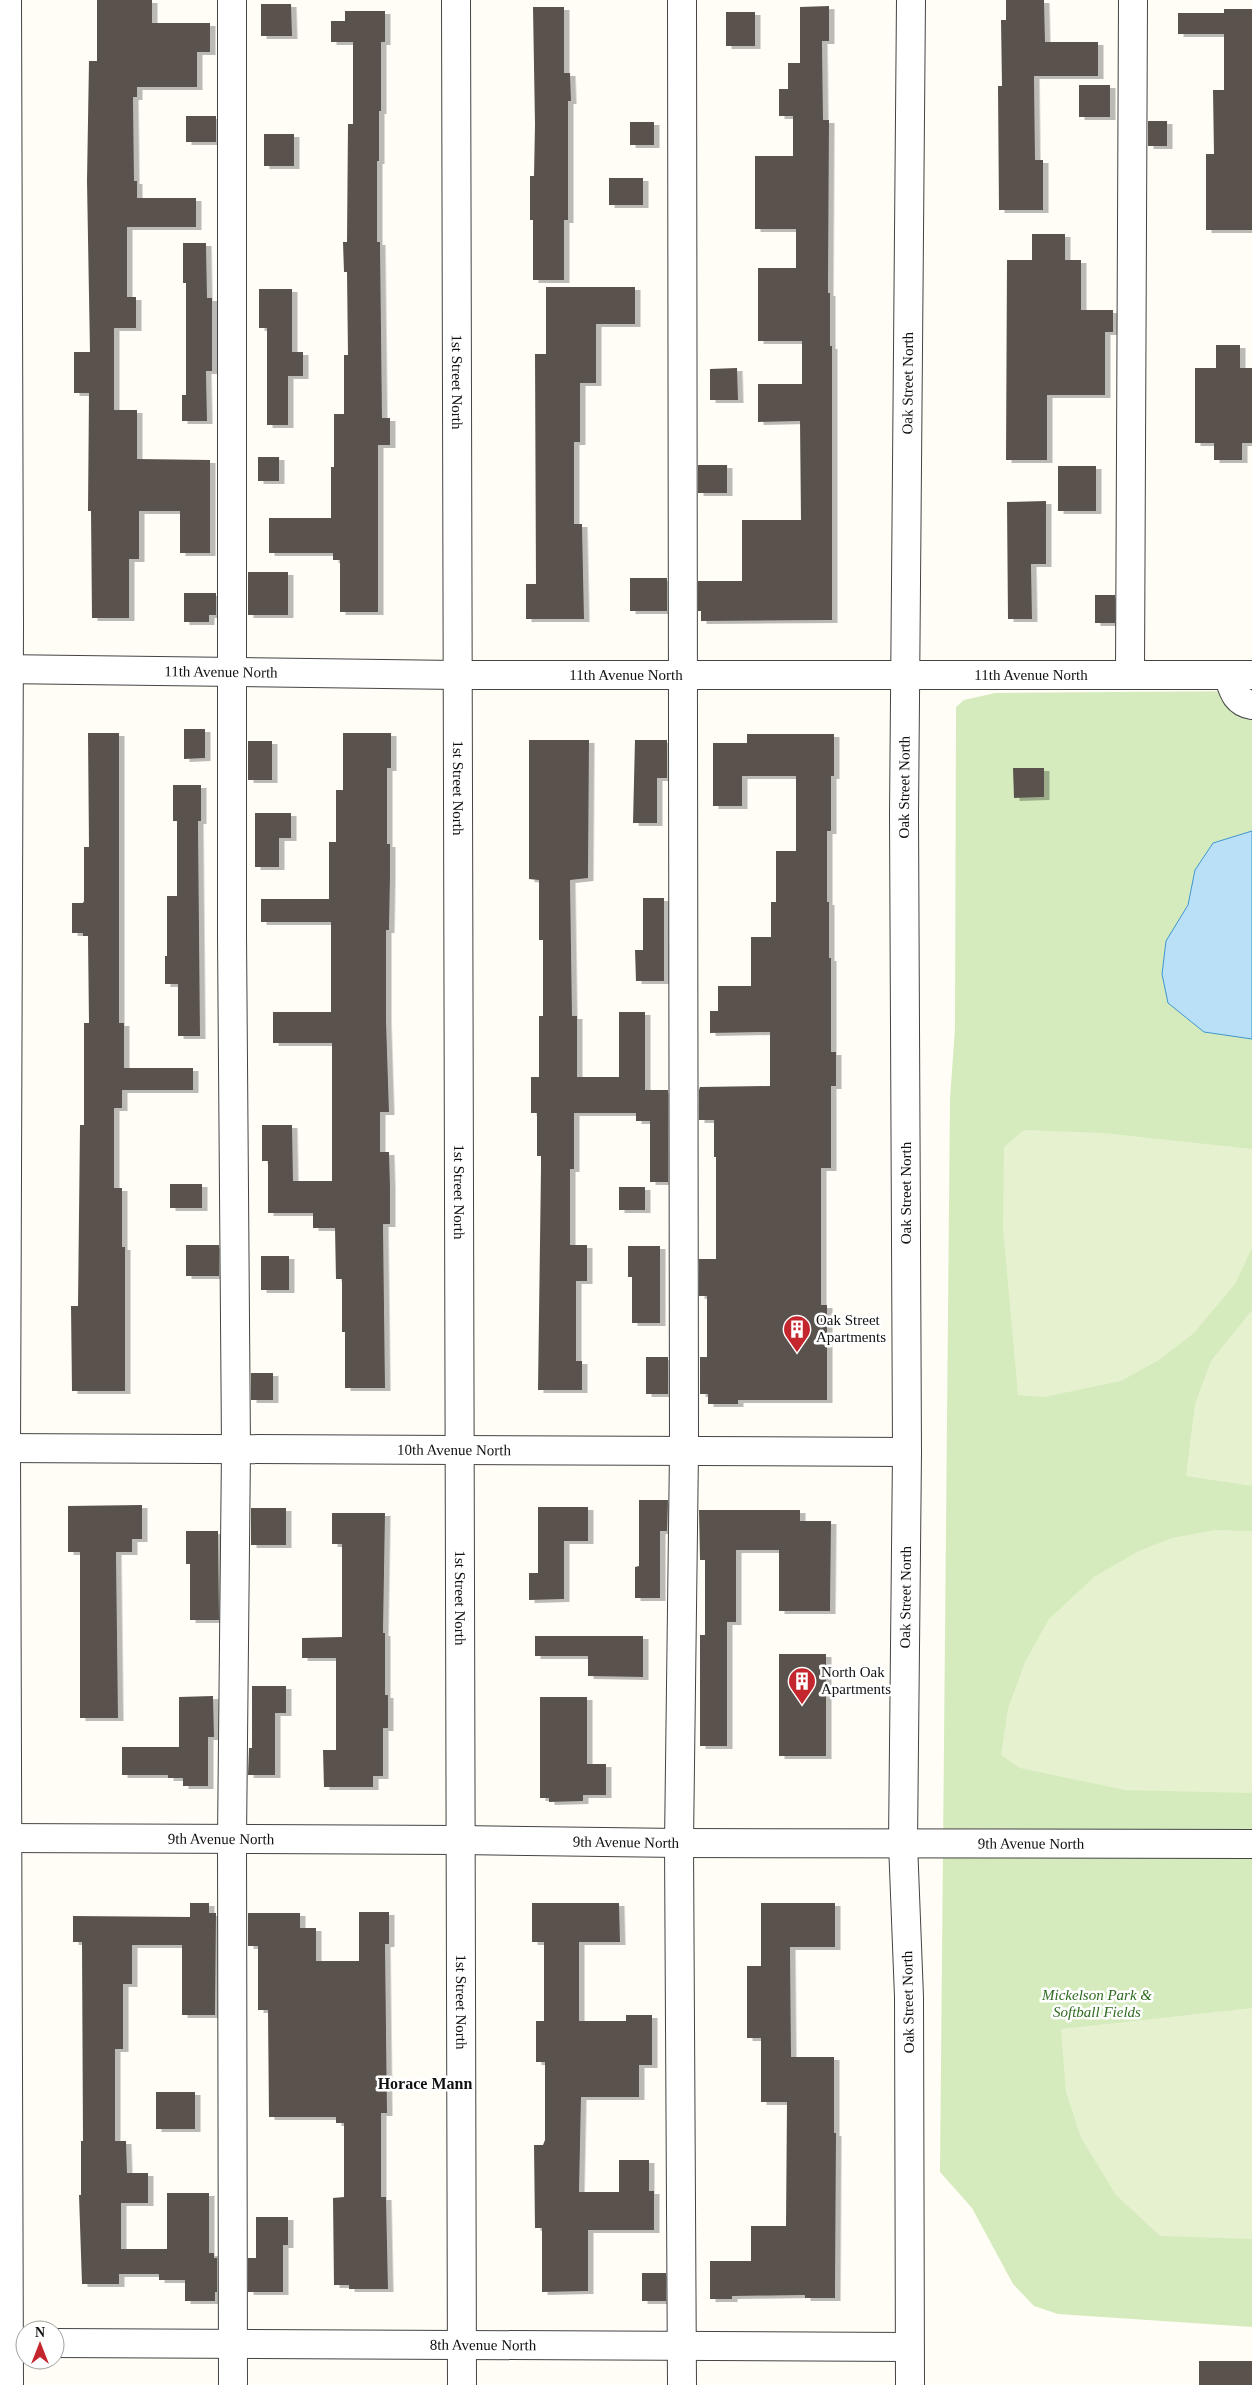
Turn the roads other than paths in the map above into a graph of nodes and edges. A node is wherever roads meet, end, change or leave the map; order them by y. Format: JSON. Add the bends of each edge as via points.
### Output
{"nodes":[{"id":1,"x":7,"y":0,"type":"edge"},
{"id":2,"x":232,"y":0,"type":"edge"},
{"id":3,"x":456,"y":0,"type":"edge"},
{"id":4,"x":682,"y":0,"type":"edge"},
{"id":5,"x":911,"y":0,"type":"edge"},
{"id":6,"x":1133,"y":0,"type":"edge"},
{"id":7,"x":5,"y":669,"type":"edge"},
{"id":8,"x":233,"y":671,"type":"junction"},
{"id":9,"x":905,"y":674,"type":"junction"},
{"id":10,"x":1130,"y":674,"type":"junction"},
{"id":11,"x":457,"y":675,"type":"junction"},
{"id":12,"x":682,"y":675,"type":"junction"},
{"id":13,"x":1240,"y":675,"type":"edge"},
{"id":14,"x":1252,"y":705,"type":"edge"},
{"id":15,"x":3,"y":1448,"type":"edge"},
{"id":16,"x":236,"y":1448,"type":"junction"},
{"id":17,"x":459,"y":1449,"type":"junction"},
{"id":18,"x":684,"y":1451,"type":"junction"},
{"id":19,"x":907,"y":1452,"type":"junction"},
{"id":20,"x":3,"y":1838,"type":"edge"},
{"id":21,"x":232,"y":1839,"type":"junction"},
{"id":22,"x":460,"y":1840,"type":"junction"},
{"id":23,"x":679,"y":1843,"type":"junction"},
{"id":24,"x":903,"y":1844,"type":"junction"},
{"id":25,"x":1252,"y":1844,"type":"edge"},
{"id":26,"x":11,"y":2343,"type":"edge"},
{"id":27,"x":65,"y":2343,"type":"edge"},
{"id":28,"x":233,"y":2344,"type":"junction"},
{"id":29,"x":462,"y":2345,"type":"junction"},
{"id":30,"x":682,"y":2346,"type":"junction"},
{"id":31,"x":909,"y":2347,"type":"junction"},
{"id":32,"x":9,"y":2385,"type":"edge"},
{"id":33,"x":233,"y":2385,"type":"edge"},
{"id":34,"x":462,"y":2385,"type":"edge"},
{"id":35,"x":682,"y":2385,"type":"edge"},
{"id":36,"x":910,"y":2385,"type":"edge"}],
"edges":[{"from":1,"to":7,"type":"street"},
{"from":2,"to":8,"type":"street"},
{"from":3,"to":11,"type":"street","name":"1st Street North"},
{"from":4,"to":12,"type":"street"},
{"from":5,"to":9,"type":"street","name":"Oak Street North"},
{"from":6,"to":10,"type":"street"},
{"from":7,"to":8,"type":"street","name":"11th Avenue North"},
{"from":7,"to":15,"type":"street"},
{"from":8,"to":11,"type":"street","name":"11th Avenue North"},
{"from":8,"to":16,"type":"street"},
{"from":9,"to":10,"type":"street","name":"11th Avenue North"},
{"from":9,"to":12,"type":"street","name":"11th Avenue North"},
{"from":9,"to":19,"type":"street","name":"Oak Street North"},
{"from":10,"to":13,"type":"street","name":"11th Avenue North"},
{"from":11,"to":12,"type":"street","name":"11th Avenue North"},
{"from":11,"to":17,"type":"street","name":"1st Street North"},
{"from":12,"to":18,"type":"street"},
{"from":13,"to":14,"type":"street","via":[[1234,696],[1244,704]]},
{"from":15,"to":16,"type":"street","name":"10th Avenue North"},
{"from":15,"to":20,"type":"street"},
{"from":16,"to":17,"type":"street","name":"10th Avenue North"},
{"from":16,"to":21,"type":"street"},
{"from":17,"to":18,"type":"street","name":"10th Avenue North"},
{"from":17,"to":22,"type":"street","name":"1st Street North"},
{"from":18,"to":19,"type":"street","name":"10th Avenue North"},
{"from":18,"to":23,"type":"street"},
{"from":19,"to":24,"type":"street","name":"Oak Street North"},
{"from":20,"to":21,"type":"street","name":"9th Avenue North"},
{"from":20,"to":26,"type":"street"},
{"from":21,"to":22,"type":"street","name":"9th Avenue North"},
{"from":21,"to":28,"type":"street"},
{"from":22,"to":23,"type":"street","name":"9th Avenue North"},
{"from":22,"to":29,"type":"street","name":"1st Street North"},
{"from":23,"to":24,"type":"street","name":"9th Avenue North"},
{"from":23,"to":30,"type":"street"},
{"from":24,"to":25,"type":"street","name":"9th Avenue North"},
{"from":24,"to":31,"type":"street","name":"Oak Street North","via":[[909,1997]]},
{"from":26,"to":32,"type":"street"},
{"from":27,"to":28,"type":"street","name":"8th Avenue North"},
{"from":28,"to":29,"type":"street","name":"8th Avenue North"},
{"from":28,"to":33,"type":"street"},
{"from":29,"to":30,"type":"street","name":"8th Avenue North"},
{"from":29,"to":34,"type":"street","name":"1st Street North"},
{"from":30,"to":31,"type":"street","name":"8th Avenue North"},
{"from":30,"to":35,"type":"street"},
{"from":31,"to":36,"type":"street","name":"Oak Street North"}]}
